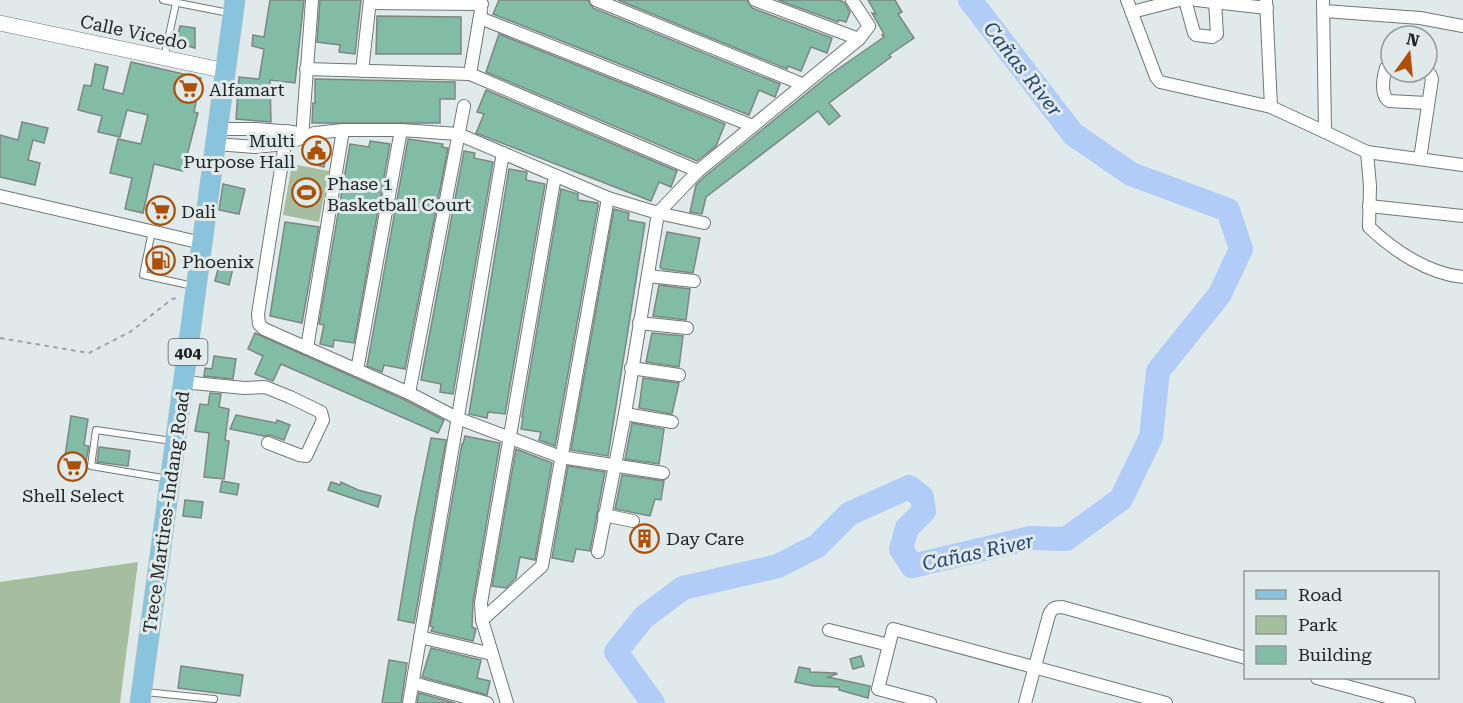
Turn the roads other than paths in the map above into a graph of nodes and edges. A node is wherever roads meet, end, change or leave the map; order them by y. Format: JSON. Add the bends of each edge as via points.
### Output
{"nodes":[{"id":1,"x":163,"y":0,"type":"edge"},
{"id":2,"x":312,"y":0,"type":"edge"},
{"id":3,"x":596,"y":0,"type":"edge"},
{"id":4,"x":755,"y":0,"type":"edge"},
{"id":5,"x":852,"y":0,"type":"edge"},
{"id":6,"x":1127,"y":0,"type":"edge"},
{"id":7,"x":1179,"y":0,"type":"edge"},
{"id":8,"x":1185,"y":0,"type":"edge"},
{"id":9,"x":1196,"y":0,"type":"edge"},
{"id":10,"x":370,"y":1,"type":"edge"},
{"id":11,"x":482,"y":2,"type":"edge"},
{"id":12,"x":1215,"y":2,"type":"junction"},
{"id":13,"x":176,"y":3,"type":"junction"},
{"id":14,"x":1266,"y":4,"type":"edge"},
{"id":15,"x":1324,"y":6,"type":"edge"},
{"id":16,"x":234,"y":7,"type":"edge"},
{"id":17,"x":1132,"y":12,"type":"junction"},
{"id":18,"x":480,"y":18,"type":"junction"},
{"id":19,"x":0,"y":23,"type":"edge"},
{"id":20,"x":1463,"y":26,"type":"edge"},
{"id":21,"x":859,"y":39,"type":"junction"},
{"id":22,"x":164,"y":58,"type":"junction"},
{"id":23,"x":306,"y":69,"type":"junction"},
{"id":24,"x":226,"y":71,"type":"junction"},
{"id":25,"x":362,"y":71,"type":"junction"},
{"id":26,"x":470,"y":74,"type":"junction"},
{"id":27,"x":802,"y":84,"type":"junction"},
{"id":28,"x":1383,"y":84,"type":"edge"},
{"id":29,"x":1430,"y":84,"type":"edge"},
{"id":30,"x":1427,"y":103,"type":"junction"},
{"id":31,"x":464,"y":106,"type":"dead end"},
{"id":32,"x":1271,"y":107,"type":"junction"},
{"id":33,"x":753,"y":126,"type":"junction"},
{"id":34,"x":343,"y":130,"type":"junction"},
{"id":35,"x":401,"y":130,"type":"junction"},
{"id":36,"x":1325,"y":132,"type":"junction"},
{"id":37,"x":458,"y":134,"type":"junction"},
{"id":38,"x":306,"y":135,"type":"junction"},
{"id":39,"x":217,"y":136,"type":"junction"},
{"id":40,"x":286,"y":138,"type":"junction"},
{"id":41,"x":1366,"y":152,"type":"junction"},
{"id":42,"x":503,"y":153,"type":"junction"},
{"id":43,"x":1420,"y":159,"type":"junction"},
{"id":44,"x":1463,"y":165,"type":"edge"},
{"id":45,"x":698,"y":171,"type":"junction"},
{"id":46,"x":555,"y":176,"type":"junction"},
{"id":47,"x":0,"y":196,"type":"edge"},
{"id":48,"x":608,"y":198,"type":"junction"},
{"id":49,"x":1369,"y":206,"type":"junction"},
{"id":50,"x":658,"y":213,"type":"junction"},
{"id":51,"x":1463,"y":216,"type":"edge"},
{"id":52,"x":704,"y":224,"type":"dead end"},
{"id":53,"x":152,"y":231,"type":"junction"},
{"id":54,"x":202,"y":243,"type":"junction"},
{"id":55,"x":648,"y":276,"type":"junction"},
{"id":56,"x":1463,"y":277,"type":"edge"},
{"id":57,"x":694,"y":281,"type":"dead end"},
{"id":58,"x":196,"y":289,"type":"junction"},
{"id":59,"x":639,"y":323,"type":"junction"},
{"id":60,"x":687,"y":328,"type":"dead end"},
{"id":61,"x":307,"y":348,"type":"junction"},
{"id":62,"x":631,"y":368,"type":"junction"},
{"id":63,"x":357,"y":370,"type":"junction"},
{"id":64,"x":679,"y":375,"type":"dead end"},
{"id":65,"x":183,"y":382,"type":"junction"},
{"id":66,"x":409,"y":393,"type":"junction"},
{"id":67,"x":625,"y":414,"type":"junction"},
{"id":68,"x":457,"y":418,"type":"junction"},
{"id":69,"x":672,"y":422,"type":"dead end"},
{"id":70,"x":509,"y":437,"type":"junction"},
{"id":71,"x":175,"y":442,"type":"junction"},
{"id":72,"x":268,"y":443,"type":"dead end"},
{"id":73,"x":561,"y":457,"type":"junction"},
{"id":74,"x":614,"y":465,"type":"junction"},
{"id":75,"x":663,"y":473,"type":"dead end"},
{"id":76,"x":170,"y":479,"type":"junction"},
{"id":77,"x":604,"y":515,"type":"junction"},
{"id":78,"x":633,"y":520,"type":"dead end"},
{"id":79,"x":597,"y":552,"type":"dead end"},
{"id":80,"x":482,"y":620,"type":"junction"},
{"id":81,"x":829,"y":630,"type":"dead end"},
{"id":82,"x":420,"y":637,"type":"junction"},
{"id":83,"x":889,"y":645,"type":"junction"},
{"id":84,"x":492,"y":654,"type":"junction"},
{"id":85,"x":1244,"y":658,"type":"edge"},
{"id":86,"x":1034,"y":667,"type":"junction"},
{"id":87,"x":1321,"y":679,"type":"edge"},
{"id":88,"x":413,"y":683,"type":"junction"},
{"id":89,"x":141,"y":698,"type":"edge"},
{"id":90,"x":214,"y":699,"type":"dead end"},
{"id":91,"x":409,"y":703,"type":"edge"},
{"id":92,"x":488,"y":703,"type":"edge"},
{"id":93,"x":507,"y":703,"type":"edge"},
{"id":94,"x":930,"y":703,"type":"edge"},
{"id":95,"x":1025,"y":703,"type":"edge"},
{"id":96,"x":1166,"y":703,"type":"edge"},
{"id":97,"x":1408,"y":703,"type":"edge"}],
"edges":[{"from":1,"to":13,"type":"lane"},
{"from":2,"to":23,"type":"street"},
{"from":3,"to":27,"type":"street"},
{"from":4,"to":21,"type":"street"},
{"from":5,"to":21,"type":"street","via":[[869,26]]},
{"from":6,"to":17,"type":"street"},
{"from":7,"to":17,"type":"street"},
{"from":8,"to":12,"type":"street","via":[[1194,33],[1212,37],[1216,34]]},
{"from":9,"to":12,"type":"street"},
{"from":10,"to":11,"type":"street"},
{"from":10,"to":25,"type":"street"},
{"from":11,"to":18,"type":"street"},
{"from":12,"to":14,"type":"street"},
{"from":13,"to":16,"type":"lane"},
{"from":13,"to":22,"type":"lane"},
{"from":14,"to":32,"type":"street"},
{"from":15,"to":20,"type":"street"},
{"from":15,"to":36,"type":"street"},
{"from":16,"to":24,"type":"main road","name":"Trece Martires-Indang Road","number":"404"},
{"from":17,"to":32,"type":"street","via":[[1160,82]]},
{"from":18,"to":26,"type":"street"},
{"from":18,"to":33,"type":"street"},
{"from":19,"to":22,"type":"street","name":"Calle Vicedo"},
{"from":21,"to":27,"type":"street"},
{"from":22,"to":24,"type":"street","name":"Calle Vicedo"},
{"from":23,"to":25,"type":"street"},
{"from":23,"to":38,"type":"street"},
{"from":24,"to":39,"type":"main road","name":"Trece Martires-Indang Road","number":"404"},
{"from":25,"to":26,"type":"street"},
{"from":26,"to":45,"type":"street"},
{"from":27,"to":33,"type":"street"},
{"from":28,"to":30,"type":"street","via":[[1383,95],[1389,101]]},
{"from":29,"to":30,"type":"street"},
{"from":30,"to":43,"type":"street"},
{"from":31,"to":37,"type":"street"},
{"from":32,"to":36,"type":"street"},
{"from":33,"to":45,"type":"street"},
{"from":34,"to":35,"type":"street"},
{"from":34,"to":38,"type":"street"},
{"from":34,"to":61,"type":"street"},
{"from":35,"to":37,"type":"street"},
{"from":35,"to":63,"type":"street"},
{"from":36,"to":41,"type":"street"},
{"from":37,"to":42,"type":"street"},
{"from":37,"to":66,"type":"street"},
{"from":38,"to":40,"type":"street"},
{"from":39,"to":40,"type":"street"},
{"from":39,"to":40,"type":"street","via":[[255,147]]},
{"from":39,"to":54,"type":"main road","name":"Trece Martires-Indang Road","number":"404"},
{"from":40,"to":61,"type":"street","via":[[259,324]]},
{"from":41,"to":43,"type":"street"},
{"from":41,"to":49,"type":"street"},
{"from":42,"to":46,"type":"street"},
{"from":42,"to":68,"type":"street"},
{"from":43,"to":44,"type":"street"},
{"from":45,"to":50,"type":"street"},
{"from":46,"to":48,"type":"street"},
{"from":46,"to":70,"type":"street"},
{"from":47,"to":53,"type":"street"},
{"from":48,"to":50,"type":"street"},
{"from":48,"to":73,"type":"street"},
{"from":49,"to":51,"type":"street"},
{"from":49,"to":56,"type":"street","via":[[1369,227],[1374,232],[1428,268]]},
{"from":50,"to":52,"type":"street"},
{"from":50,"to":55,"type":"street"},
{"from":53,"to":54,"type":"street"},
{"from":53,"to":58,"type":"lane","via":[[143,275]]},
{"from":54,"to":58,"type":"main road","name":"Trece Martires-Indang Road","number":"404"},
{"from":55,"to":57,"type":"street"},
{"from":55,"to":59,"type":"street"},
{"from":58,"to":65,"type":"main road","name":"Trece Martires-Indang Road","number":"404"},
{"from":59,"to":60,"type":"street"},
{"from":59,"to":62,"type":"street"},
{"from":61,"to":63,"type":"street"},
{"from":62,"to":64,"type":"street"},
{"from":62,"to":67,"type":"street"},
{"from":63,"to":66,"type":"street"},
{"from":65,"to":71,"type":"main road","name":"Trece Martires-Indang Road","number":"404"},
{"from":65,"to":72,"type":"street","via":[[265,387],[321,412],[323,420],[306,456]]},
{"from":66,"to":68,"type":"street"},
{"from":67,"to":69,"type":"street"},
{"from":67,"to":74,"type":"street"},
{"from":68,"to":70,"type":"street"},
{"from":68,"to":82,"type":"street"},
{"from":70,"to":73,"type":"street"},
{"from":70,"to":80,"type":"street","via":[[480,603]]},
{"from":71,"to":76,"type":"main road","name":"Trece Martires-Indang Road","number":"404"},
{"from":71,"to":76,"type":"lane","via":[[96,430],[91,466]]},
{"from":73,"to":74,"type":"street"},
{"from":73,"to":80,"type":"street","via":[[542,566]]},
{"from":74,"to":75,"type":"street"},
{"from":74,"to":77,"type":"street"},
{"from":76,"to":89,"type":"main road","name":"Trece Martires-Indang Road","number":"404"},
{"from":77,"to":78,"type":"street"},
{"from":77,"to":79,"type":"street"},
{"from":80,"to":84,"type":"street"},
{"from":81,"to":83,"type":"street"},
{"from":82,"to":84,"type":"street"},
{"from":82,"to":88,"type":"street"},
{"from":83,"to":86,"type":"street","via":[[893,629]]},
{"from":83,"to":94,"type":"street","via":[[878,689]]},
{"from":84,"to":93,"type":"street"},
{"from":85,"to":86,"type":"street","via":[[1055,607],[1049,615]]},
{"from":86,"to":95,"type":"street"},
{"from":86,"to":96,"type":"street"},
{"from":87,"to":97,"type":"street"},
{"from":88,"to":91,"type":"street"},
{"from":88,"to":92,"type":"street"},
{"from":89,"to":90,"type":"lane"}]}
